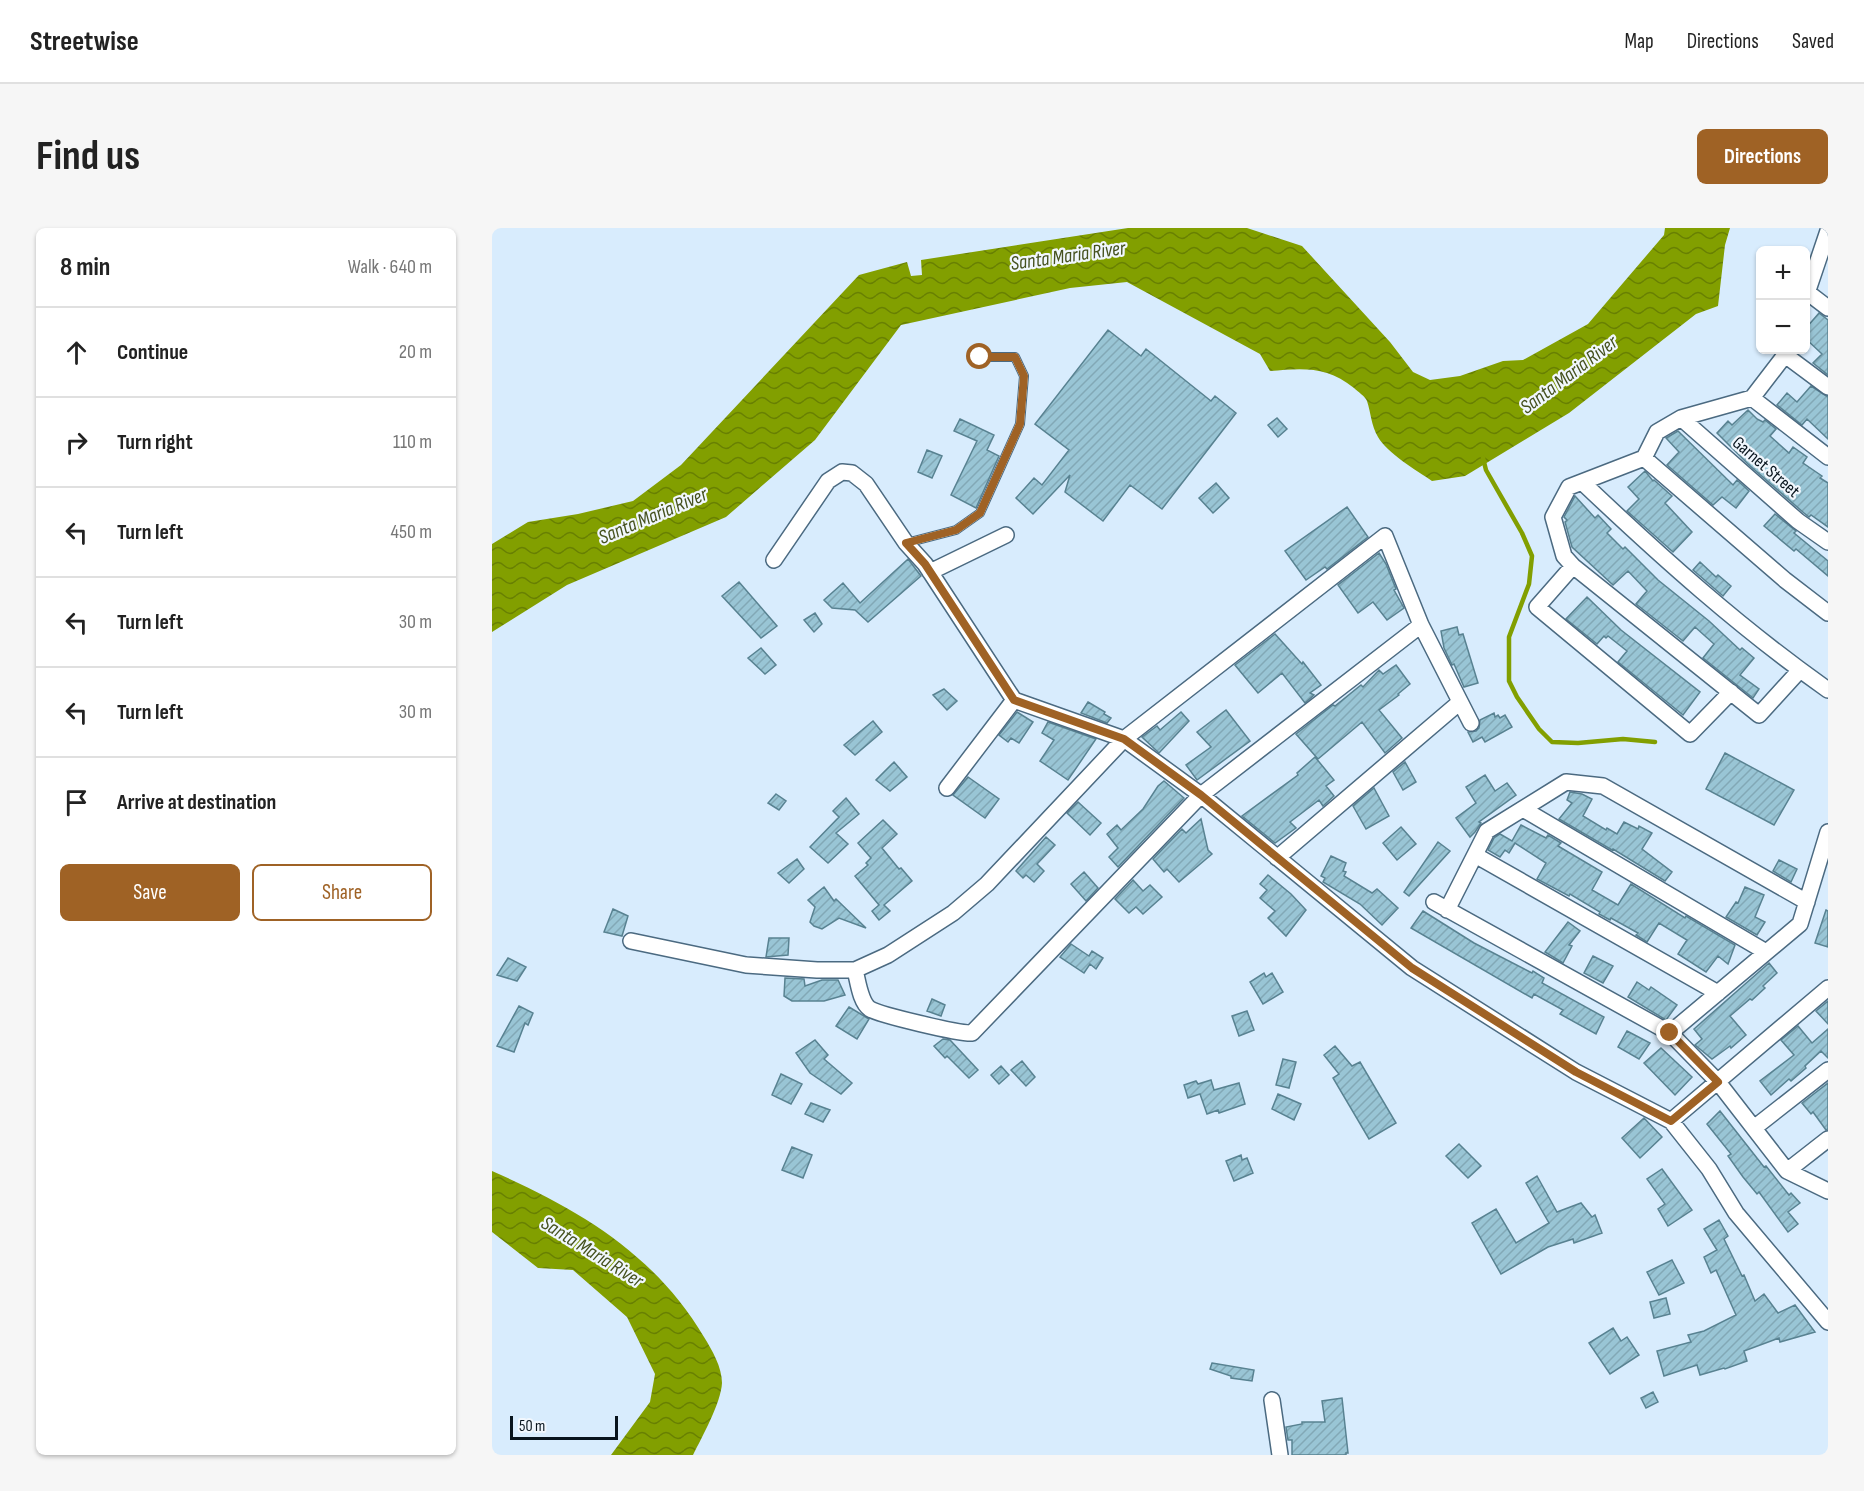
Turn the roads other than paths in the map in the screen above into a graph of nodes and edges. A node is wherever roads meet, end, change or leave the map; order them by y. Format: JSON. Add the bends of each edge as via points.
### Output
{"nodes":[{"id":1,"x":1828,"y":231,"type":"edge"},
{"id":2,"x":1810,"y":283,"type":"edge"},
{"id":3,"x":1810,"y":297,"type":"edge"},
{"id":4,"x":1828,"y":308,"type":"edge"},
{"id":5,"x":1785,"y":354,"type":"edge"},
{"id":6,"x":1788,"y":354,"type":"edge"},
{"id":7,"x":980,"y":357,"type":"dead end"},
{"id":8,"x":1828,"y":387,"type":"edge"},
{"id":9,"x":1752,"y":398,"type":"junction"},
{"id":10,"x":1681,"y":418,"type":"junction"},
{"id":11,"x":1828,"y":457,"type":"edge"},
{"id":12,"x":1644,"y":458,"type":"junction"},
{"id":13,"x":1582,"y":482,"type":"junction"},
{"id":14,"x":1006,"y":535,"type":"dead end"},
{"id":15,"x":1828,"y":542,"type":"edge"},
{"id":16,"x":906,"y":543,"type":"junction"},
{"id":17,"x":774,"y":560,"type":"dead end"},
{"id":18,"x":1573,"y":566,"type":"junction"},
{"id":19,"x":930,"y":572,"type":"junction"},
{"id":20,"x":1828,"y":613,"type":"edge"},
{"id":21,"x":1421,"y":625,"type":"junction"},
{"id":22,"x":1800,"y":670,"type":"junction"},
{"id":23,"x":1828,"y":690,"type":"edge"},
{"id":24,"x":1731,"y":692,"type":"junction"},
{"id":25,"x":1014,"y":700,"type":"junction"},
{"id":26,"x":1460,"y":702,"type":"junction"},
{"id":27,"x":1471,"y":723,"type":"dead end"},
{"id":28,"x":1124,"y":739,"type":"junction"},
{"id":29,"x":947,"y":788,"type":"dead end"},
{"id":30,"x":1201,"y":795,"type":"junction"},
{"id":31,"x":1523,"y":809,"type":"junction"},
{"id":32,"x":1828,"y":832,"type":"edge"},
{"id":33,"x":1475,"y":855,"type":"junction"},
{"id":34,"x":1277,"y":858,"type":"junction"},
{"id":35,"x":1807,"y":902,"type":"junction"},
{"id":36,"x":631,"y":941,"type":"dead end"},
{"id":37,"x":1766,"y":952,"type":"junction"},
{"id":38,"x":855,"y":970,"type":"junction"},
{"id":39,"x":1828,"y":988,"type":"edge"},
{"id":40,"x":1718,"y":993,"type":"junction"},
{"id":41,"x":1670,"y":1033,"type":"junction"},
{"id":42,"x":1828,"y":1070,"type":"edge"},
{"id":43,"x":1718,"y":1082,"type":"junction"},
{"id":44,"x":1671,"y":1121,"type":"junction"},
{"id":45,"x":1754,"y":1128,"type":"junction"},
{"id":46,"x":1828,"y":1139,"type":"edge"},
{"id":47,"x":1787,"y":1170,"type":"junction"},
{"id":48,"x":1828,"y":1191,"type":"edge"},
{"id":49,"x":1828,"y":1322,"type":"edge"},
{"id":50,"x":1272,"y":1400,"type":"dead end"},
{"id":51,"x":1280,"y":1455,"type":"edge"}],
"edges":[{"from":1,"to":2,"type":"street"},
{"from":3,"to":4,"type":"street"},
{"from":5,"to":9,"type":"street"},
{"from":6,"to":8,"type":"street"},
{"from":7,"to":16,"type":"lane","via":[[1015,357],[1024,376],[1020,424],[980,513],[956,530]]},
{"from":9,"to":10,"type":"street"},
{"from":9,"to":11,"type":"street"},
{"from":10,"to":12,"type":"street","via":[[1657,432]]},
{"from":10,"to":15,"type":"street","name":"Garnet Street","via":[[1798,521]]},
{"from":12,"to":13,"type":"street"},
{"from":12,"to":20,"type":"street"},
{"from":13,"to":18,"type":"street","via":[[1569,487],[1552,517],[1564,556]]},
{"from":13,"to":22,"type":"street","via":[[1659,555]]},
{"from":14,"to":19,"type":"street"},
{"from":16,"to":17,"type":"street","via":[[866,484],[852,473],[842,472],[828,481]]},
{"from":16,"to":19,"type":"street"},
{"from":18,"to":24,"type":"street"},
{"from":18,"to":24,"type":"street","via":[[1537,607],[1690,734]]},
{"from":19,"to":25,"type":"street"},
{"from":21,"to":26,"type":"street"},
{"from":21,"to":28,"type":"street","via":[[1385,536]]},
{"from":21,"to":30,"type":"street"},
{"from":22,"to":23,"type":"street"},
{"from":22,"to":24,"type":"street","via":[[1759,714]]},
{"from":25,"to":28,"type":"street"},
{"from":25,"to":29,"type":"street"},
{"from":26,"to":27,"type":"street"},
{"from":26,"to":34,"type":"street"},
{"from":28,"to":30,"type":"street"},
{"from":28,"to":38,"type":"street","via":[[987,884],[953,913],[888,955]]},
{"from":30,"to":34,"type":"street"},
{"from":30,"to":38,"type":"street","via":[[972,1033],[870,1009],[864,1002]]},
{"from":31,"to":33,"type":"street","via":[[1487,831]]},
{"from":31,"to":35,"type":"street","via":[[1566,782],[1603,786]]},
{"from":31,"to":37,"type":"street"},
{"from":32,"to":35,"type":"street"},
{"from":33,"to":40,"type":"street"},
{"from":33,"to":41,"type":"street","via":[[1441,906]]},
{"from":34,"to":44,"type":"street","via":[[1412,968],[1576,1072]]},
{"from":35,"to":37,"type":"street","via":[[1800,924]]},
{"from":36,"to":38,"type":"street","via":[[746,965]]},
{"from":37,"to":40,"type":"street"},
{"from":39,"to":43,"type":"street"},
{"from":40,"to":41,"type":"street"},
{"from":41,"to":43,"type":"street"},
{"from":42,"to":45,"type":"street"},
{"from":43,"to":44,"type":"street"},
{"from":43,"to":45,"type":"street"},
{"from":44,"to":49,"type":"street","via":[[1709,1169],[1736,1213]]},
{"from":45,"to":47,"type":"street"},
{"from":46,"to":47,"type":"street"},
{"from":47,"to":48,"type":"street"},
{"from":50,"to":51,"type":"street"}]}
